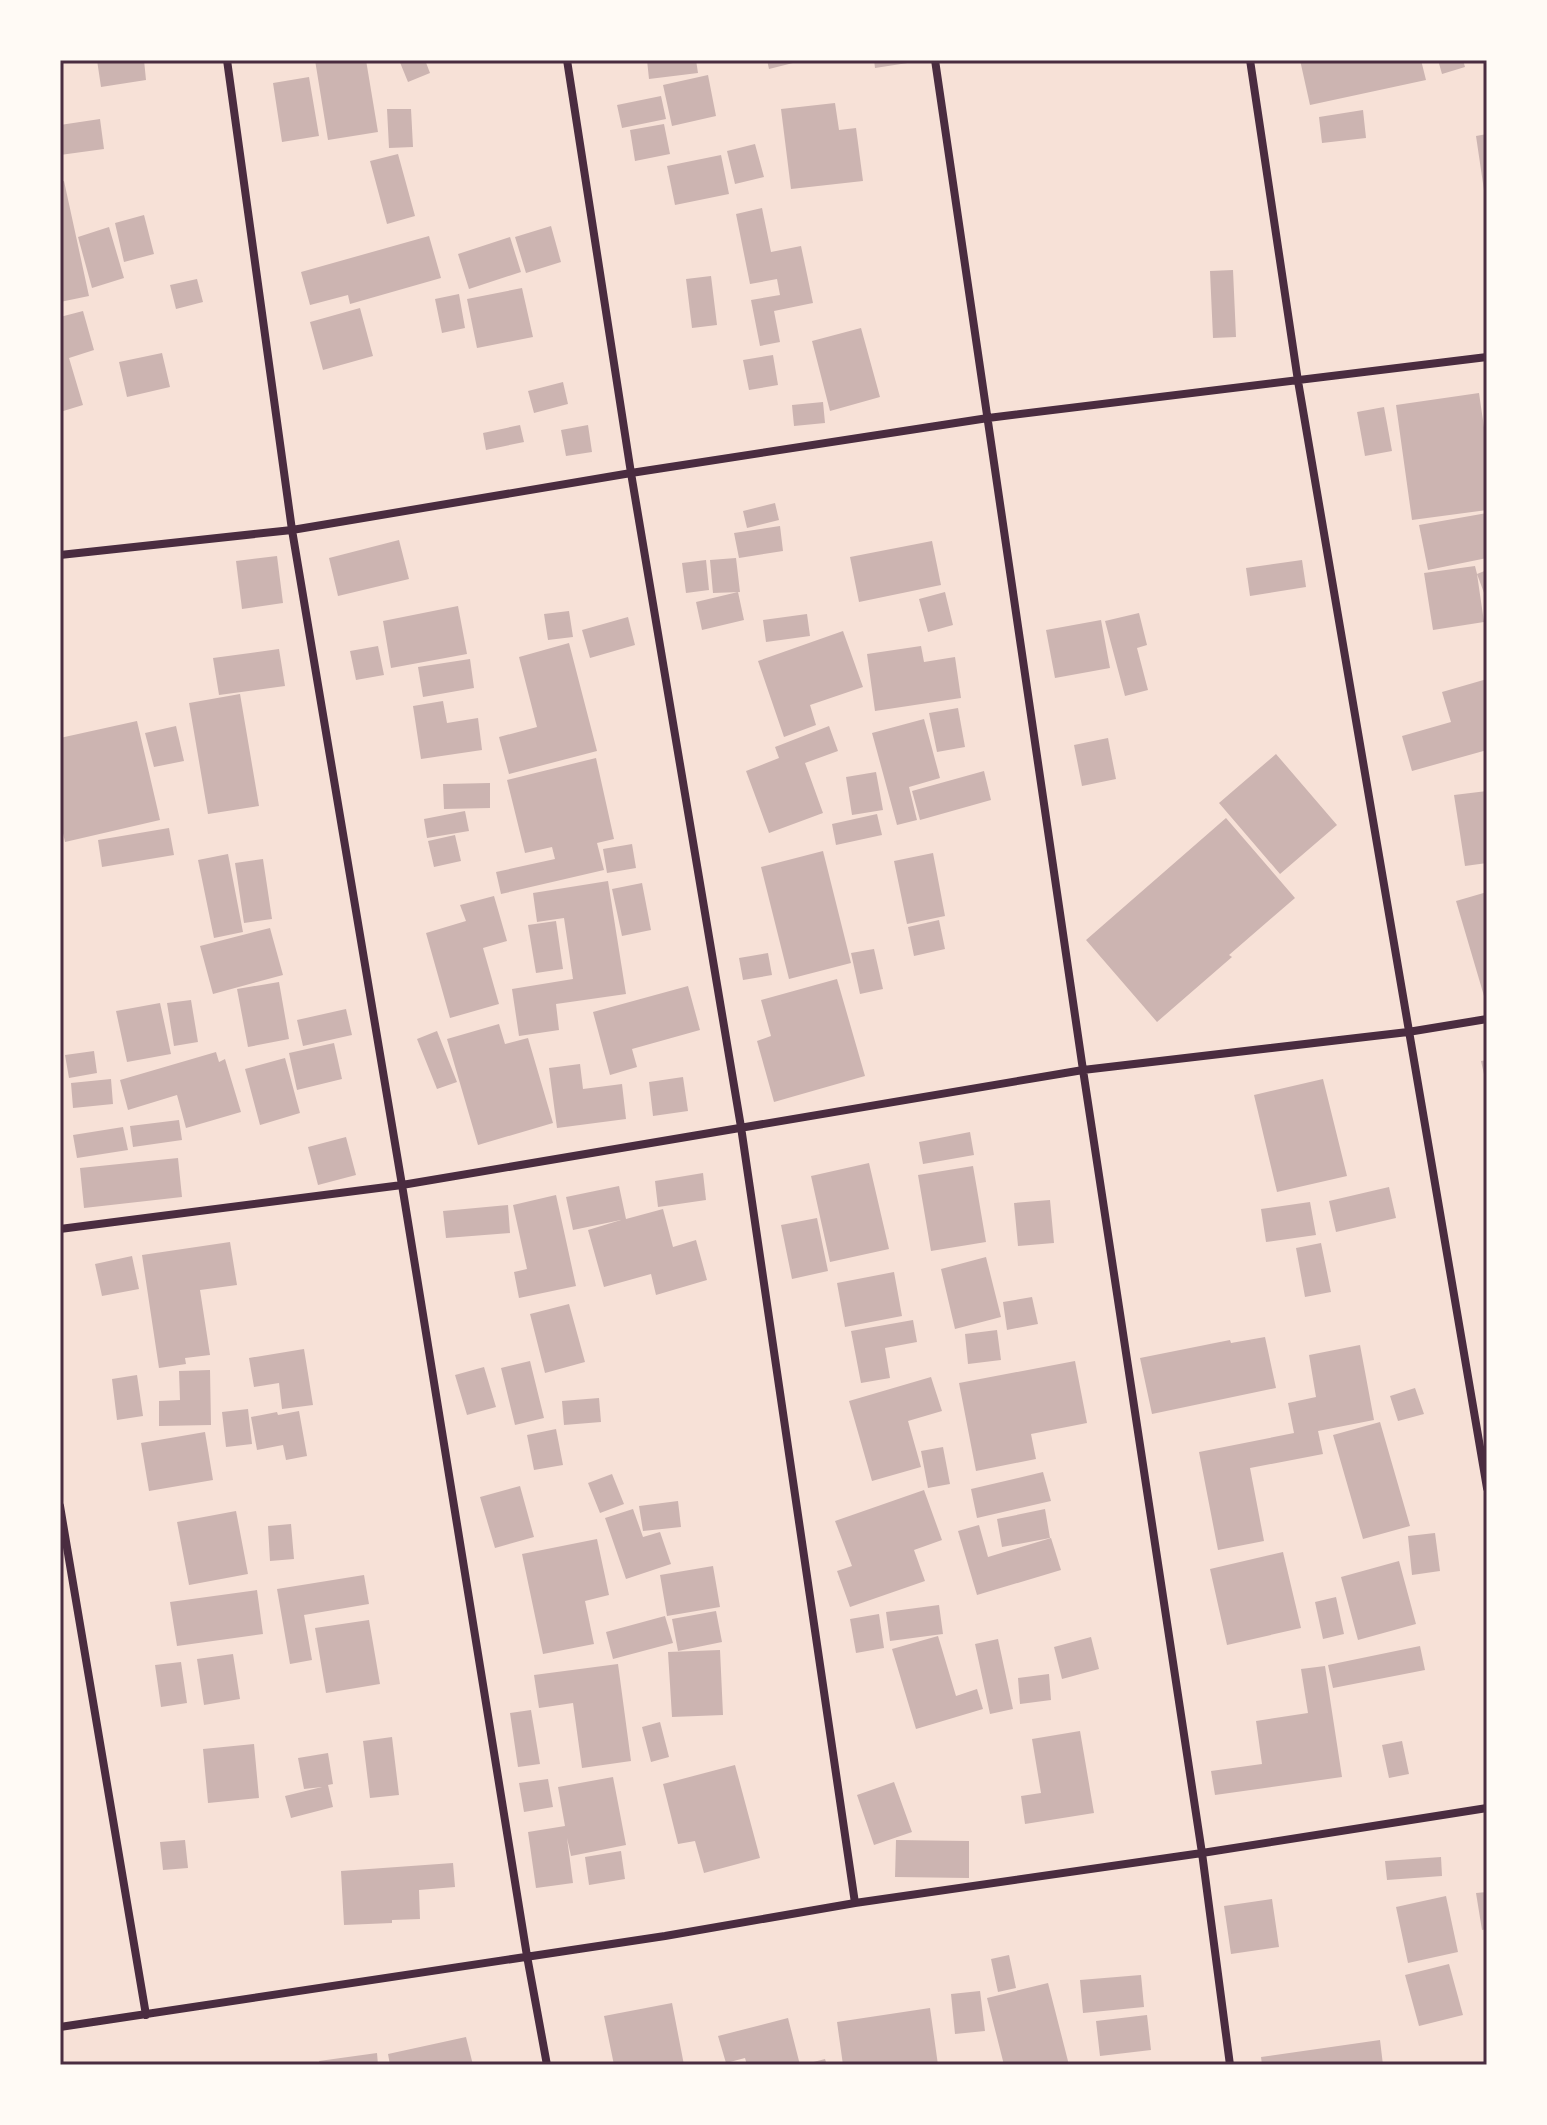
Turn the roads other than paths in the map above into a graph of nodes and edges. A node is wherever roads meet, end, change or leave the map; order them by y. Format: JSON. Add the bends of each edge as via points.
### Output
{"nodes":[{"id":1,"x":227,"y":60,"type":"edge"},
{"id":2,"x":567,"y":60,"type":"edge"},
{"id":3,"x":935,"y":60,"type":"edge"},
{"id":4,"x":1250,"y":60,"type":"edge"},
{"id":5,"x":1487,"y":357,"type":"edge"},
{"id":6,"x":1298,"y":381,"type":"junction"},
{"id":7,"x":988,"y":418,"type":"junction"},
{"id":8,"x":631,"y":473,"type":"junction"},
{"id":9,"x":292,"y":530,"type":"junction"},
{"id":10,"x":60,"y":555,"type":"edge"},
{"id":11,"x":1487,"y":1019,"type":"edge"},
{"id":12,"x":1408,"y":1032,"type":"junction"},
{"id":13,"x":1083,"y":1070,"type":"junction"},
{"id":14,"x":741,"y":1127,"type":"junction"},
{"id":15,"x":402,"y":1185,"type":"junction"},
{"id":16,"x":60,"y":1229,"type":"edge"},
{"id":17,"x":1487,"y":1488,"type":"edge"},
{"id":18,"x":60,"y":1506,"type":"edge"},
{"id":19,"x":1487,"y":1808,"type":"edge"},
{"id":20,"x":1202,"y":1853,"type":"junction"},
{"id":21,"x":855,"y":1903,"type":"junction"},
{"id":22,"x":527,"y":1956,"type":"junction"},
{"id":23,"x":146,"y":2015,"type":"junction"},
{"id":24,"x":60,"y":2027,"type":"edge"},
{"id":25,"x":547,"y":2065,"type":"edge"},
{"id":26,"x":1230,"y":2065,"type":"edge"}],
"edges":[{"from":1,"to":9,"type":"street"},
{"from":2,"to":8,"type":"street"},
{"from":3,"to":7,"type":"street"},
{"from":4,"to":6,"type":"street"},
{"from":5,"to":6,"type":"street"},
{"from":6,"to":7,"type":"street"},
{"from":6,"to":12,"type":"street"},
{"from":7,"to":8,"type":"street"},
{"from":7,"to":13,"type":"street"},
{"from":8,"to":9,"type":"street"},
{"from":8,"to":14,"type":"street"},
{"from":9,"to":10,"type":"street"},
{"from":9,"to":15,"type":"street"},
{"from":11,"to":12,"type":"street"},
{"from":12,"to":13,"type":"street"},
{"from":12,"to":17,"type":"street"},
{"from":13,"to":14,"type":"street"},
{"from":13,"to":20,"type":"street"},
{"from":14,"to":15,"type":"street"},
{"from":14,"to":21,"type":"street"},
{"from":15,"to":16,"type":"street"},
{"from":15,"to":22,"type":"street"},
{"from":18,"to":23,"type":"street"},
{"from":19,"to":20,"type":"street"},
{"from":20,"to":21,"type":"street"},
{"from":20,"to":26,"type":"street"},
{"from":21,"to":22,"type":"street"},
{"from":22,"to":23,"type":"street"},
{"from":22,"to":25,"type":"street"},
{"from":23,"to":24,"type":"street"}]}
